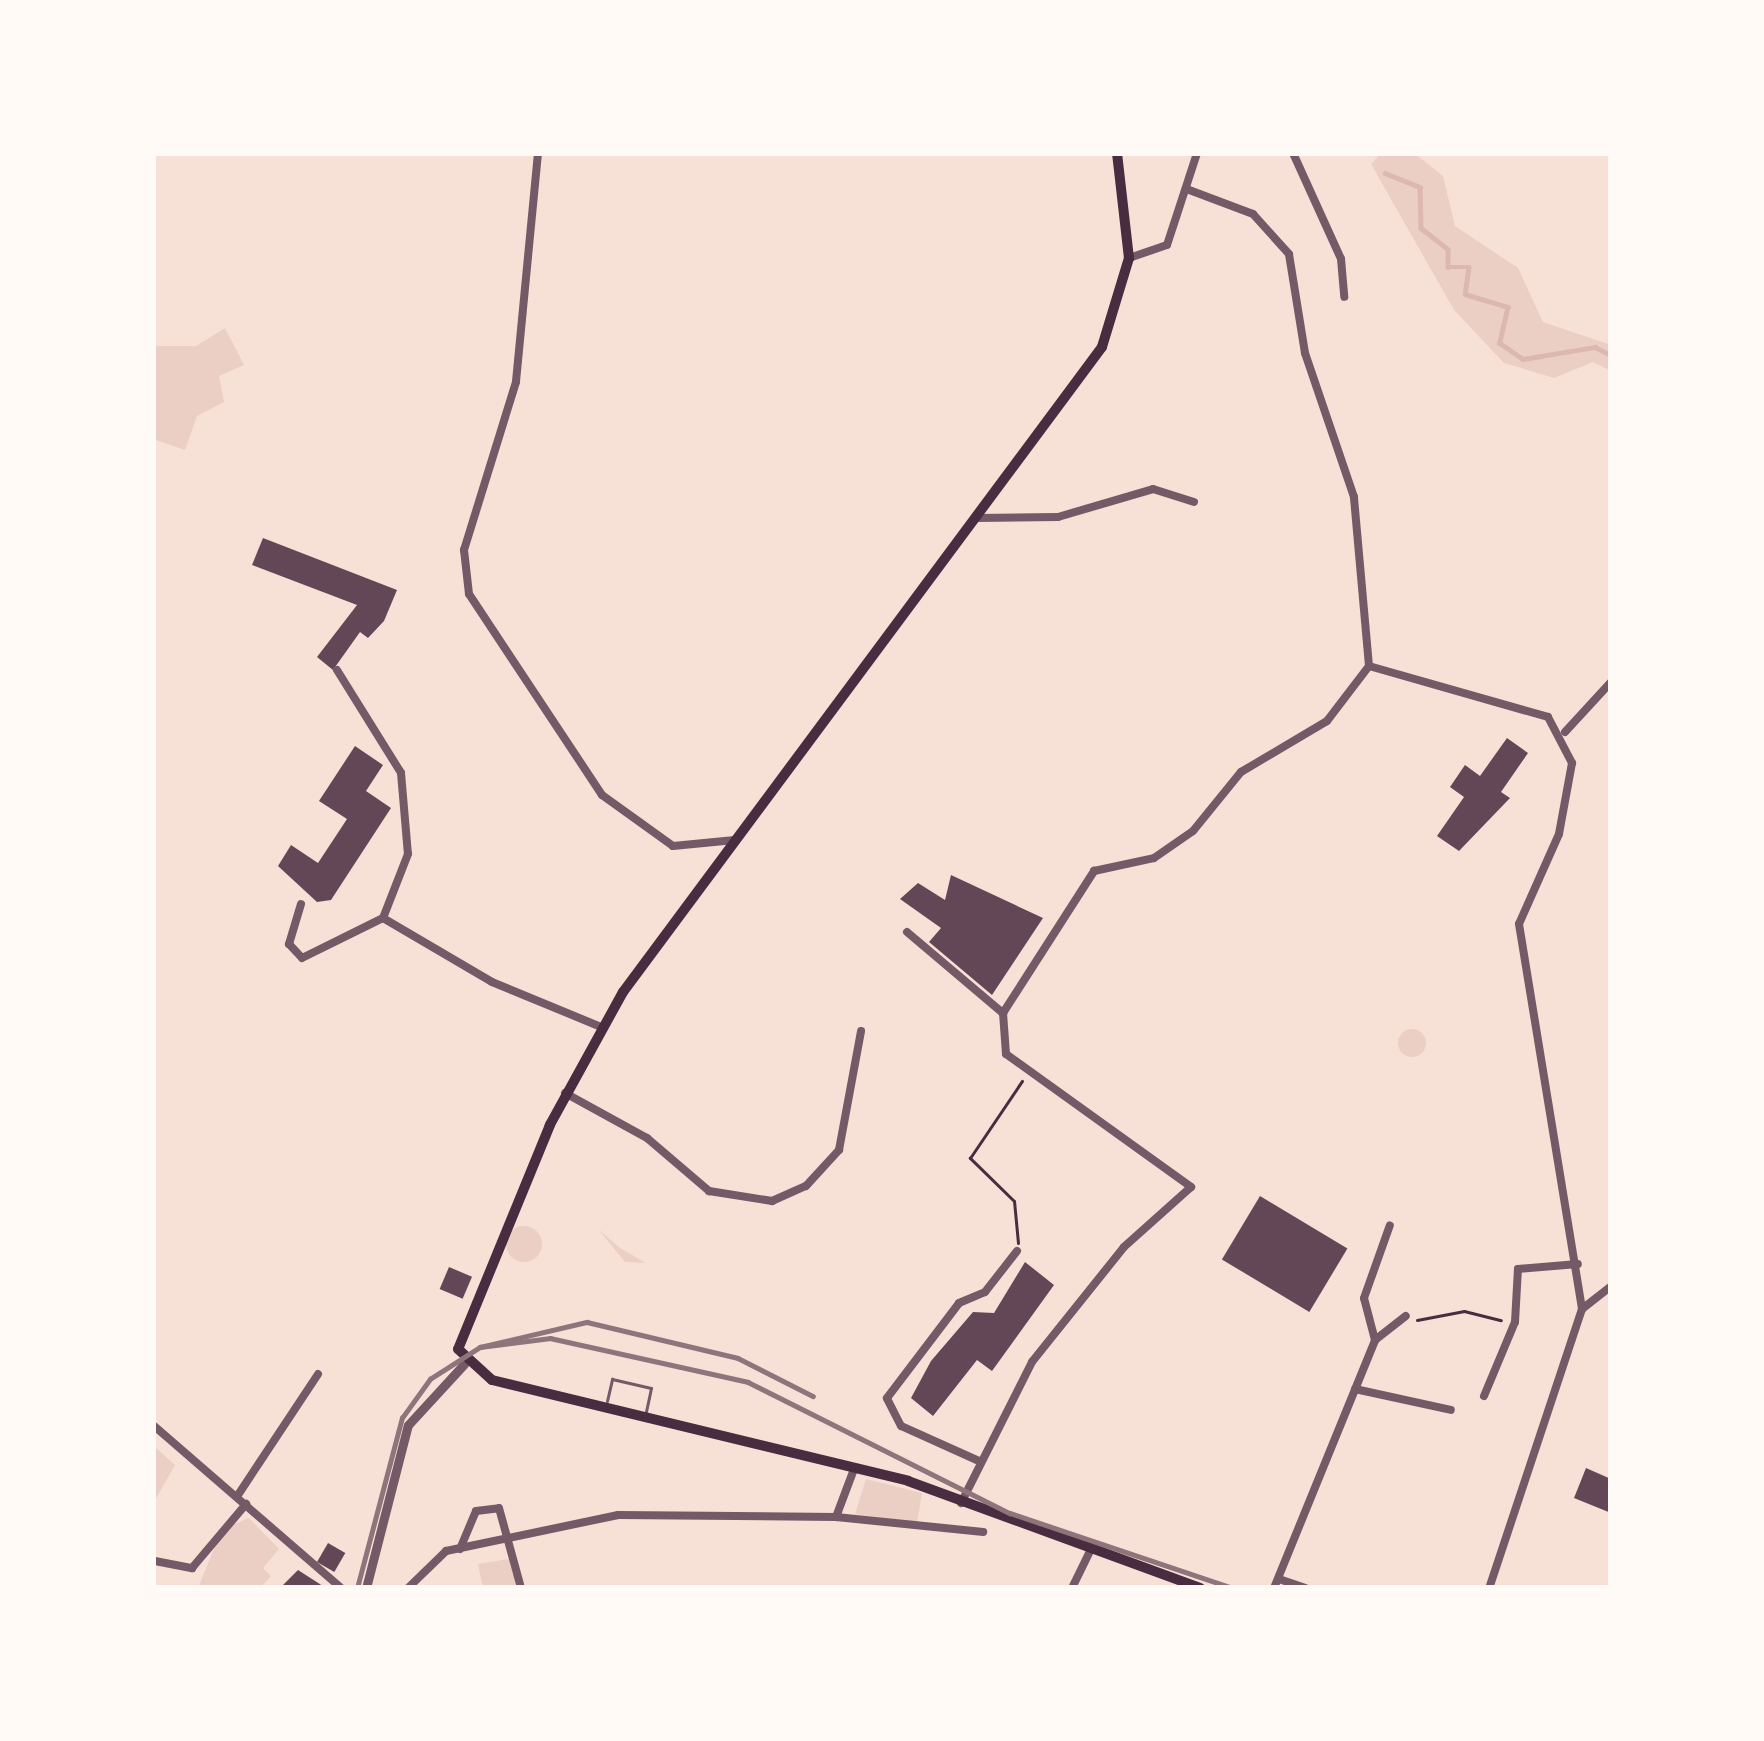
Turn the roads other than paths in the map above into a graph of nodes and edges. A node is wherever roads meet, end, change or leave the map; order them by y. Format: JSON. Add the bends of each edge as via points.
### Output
{"nodes":[{"id":1,"x":538,"y":153,"type":"edge"},
{"id":2,"x":1117,"y":153,"type":"edge"},
{"id":3,"x":1197,"y":153,"type":"edge"},
{"id":4,"x":1293,"y":153,"type":"edge"},
{"id":5,"x":1187,"y":188,"type":"junction"},
{"id":6,"x":1129,"y":258,"type":"junction"},
{"id":7,"x":1344,"y":297,"type":"dead end"},
{"id":8,"x":1194,"y":502,"type":"dead end"},
{"id":9,"x":976,"y":518,"type":"junction"},
{"id":10,"x":1369,"y":666,"type":"junction"},
{"id":11,"x":337,"y":670,"type":"dead end"},
{"id":12,"x":1611,"y":682,"type":"edge"},
{"id":13,"x":1564,"y":733,"type":"junction"},
{"id":14,"x":736,"y":840,"type":"junction"},
{"id":15,"x":301,"y":904,"type":"dead end"},
{"id":16,"x":383,"y":918,"type":"junction"},
{"id":17,"x":907,"y":932,"type":"dead end"},
{"id":18,"x":1003,"y":1013,"type":"junction"},
{"id":19,"x":601,"y":1027,"type":"junction"},
{"id":20,"x":862,"y":1030,"type":"dead end"},
{"id":21,"x":566,"y":1093,"type":"junction"},
{"id":22,"x":1390,"y":1225,"type":"dead end"},
{"id":23,"x":1017,"y":1251,"type":"road end"},
{"id":24,"x":1578,"y":1264,"type":"junction"},
{"id":25,"x":1611,"y":1286,"type":"edge"},
{"id":26,"x":1582,"y":1309,"type":"junction"},
{"id":27,"x":1406,"y":1316,"type":"road end"},
{"id":28,"x":1375,"y":1340,"type":"junction"},
{"id":29,"x":464,"y":1364,"type":"junction"},
{"id":30,"x":318,"y":1374,"type":"dead end"},
{"id":31,"x":1355,"y":1389,"type":"junction"},
{"id":32,"x":1484,"y":1396,"type":"dead end"},
{"id":33,"x":605,"y":1408,"type":"junction"},
{"id":34,"x":1451,"y":1410,"type":"dead end"},
{"id":35,"x":644,"y":1418,"type":"junction"},
{"id":36,"x":153,"y":1425,"type":"edge"},
{"id":37,"x":979,"y":1461,"type":"junction"},
{"id":38,"x":854,"y":1468,"type":"junction"},
{"id":39,"x":238,"y":1495,"type":"junction"},
{"id":40,"x":961,"y":1503,"type":"junction"},
{"id":41,"x":246,"y":1504,"type":"junction"},
{"id":42,"x":836,"y":1517,"type":"junction"},
{"id":43,"x":982,"y":1532,"type":"dead end"},
{"id":44,"x":517,"y":1543,"type":"junction"},
{"id":45,"x":460,"y":1549,"type":"junction"},
{"id":46,"x":1089,"y":1553,"type":"junction"},
{"id":47,"x":155,"y":1561,"type":"edge"},
{"id":48,"x":1276,"y":1584,"type":"edge"},
{"id":49,"x":341,"y":1588,"type":"edge"},
{"id":50,"x":366,"y":1588,"type":"edge"},
{"id":51,"x":408,"y":1588,"type":"edge"},
{"id":52,"x":521,"y":1588,"type":"edge"},
{"id":53,"x":1072,"y":1588,"type":"edge"},
{"id":54,"x":1200,"y":1588,"type":"edge"},
{"id":55,"x":1305,"y":1588,"type":"edge"},
{"id":56,"x":1489,"y":1588,"type":"edge"}],
"edges":[{"from":1,"to":14,"type":"street","via":[[515,382],[464,550],[470,594],[602,795],[674,846]]},
{"from":2,"to":6,"type":"main road"},
{"from":3,"to":5,"type":"street"},
{"from":4,"to":7,"type":"street","via":[[1341,259]]},
{"from":5,"to":6,"type":"street","via":[[1167,245]]},
{"from":5,"to":10,"type":"street","via":[[1252,214],[1289,254],[1317,398],[1354,497]]},
{"from":6,"to":9,"type":"main road","via":[[1102,347]]},
{"from":8,"to":9,"type":"street","via":[[1153,490],[1058,517]]},
{"from":9,"to":14,"type":"main road"},
{"from":10,"to":13,"type":"street","via":[[1548,717]]},
{"from":10,"to":18,"type":"street","via":[[1327,722],[1241,772],[1193,831],[1154,858],[1094,871]]},
{"from":11,"to":16,"type":"street","via":[[401,773],[408,854]]},
{"from":12,"to":13,"type":"street"},
{"from":13,"to":24,"type":"street","via":[[1568,804],[1519,924]]},
{"from":14,"to":19,"type":"main road"},
{"from":15,"to":16,"type":"street","via":[[289,944],[302,958]]},
{"from":16,"to":19,"type":"street","via":[[492,982]]},
{"from":17,"to":18,"type":"street"},
{"from":18,"to":37,"type":"street","via":[[998,1045],[1191,1187],[1084,1291]]},
{"from":19,"to":21,"type":"main road"},
{"from":20,"to":21,"type":"street","via":[[839,1150],[806,1186],[772,1201],[710,1191],[647,1138]]},
{"from":21,"to":29,"type":"main road","via":[[460,1342]]},
{"from":22,"to":28,"type":"street","via":[[1364,1298]]},
{"from":23,"to":37,"type":"street","via":[[985,1292],[959,1303],[887,1398],[901,1426]]},
{"from":24,"to":26,"type":"street"},
{"from":24,"to":32,"type":"street","via":[[1518,1269],[1515,1322]]},
{"from":25,"to":26,"type":"street"},
{"from":26,"to":56,"type":"street"},
{"from":27,"to":28,"type":"street"},
{"from":28,"to":31,"type":"street"},
{"from":29,"to":33,"type":"main road"},
{"from":29,"to":50,"type":"street","via":[[408,1425]]},
{"from":30,"to":39,"type":"street"},
{"from":31,"to":34,"type":"street"},
{"from":31,"to":48,"type":"street"},
{"from":33,"to":35,"type":"main road"},
{"from":33,"to":35,"type":"lane","via":[[612,1378],[651,1388]]},
{"from":35,"to":38,"type":"main road"},
{"from":36,"to":39,"type":"street"},
{"from":37,"to":40,"type":"street"},
{"from":38,"to":40,"type":"main road"},
{"from":38,"to":42,"type":"street"},
{"from":39,"to":41,"type":"street"},
{"from":40,"to":46,"type":"main road"},
{"from":41,"to":47,"type":"street","via":[[192,1568]]},
{"from":41,"to":49,"type":"street"},
{"from":42,"to":43,"type":"street"},
{"from":42,"to":44,"type":"street","via":[[618,1515]]},
{"from":44,"to":45,"type":"street"},
{"from":44,"to":45,"type":"street","via":[[492,1506],[476,1511]]},
{"from":44,"to":52,"type":"street"},
{"from":45,"to":51,"type":"street","via":[[430,1560]]},
{"from":46,"to":53,"type":"street"},
{"from":46,"to":54,"type":"main road"},
{"from":48,"to":55,"type":"street"}]}
